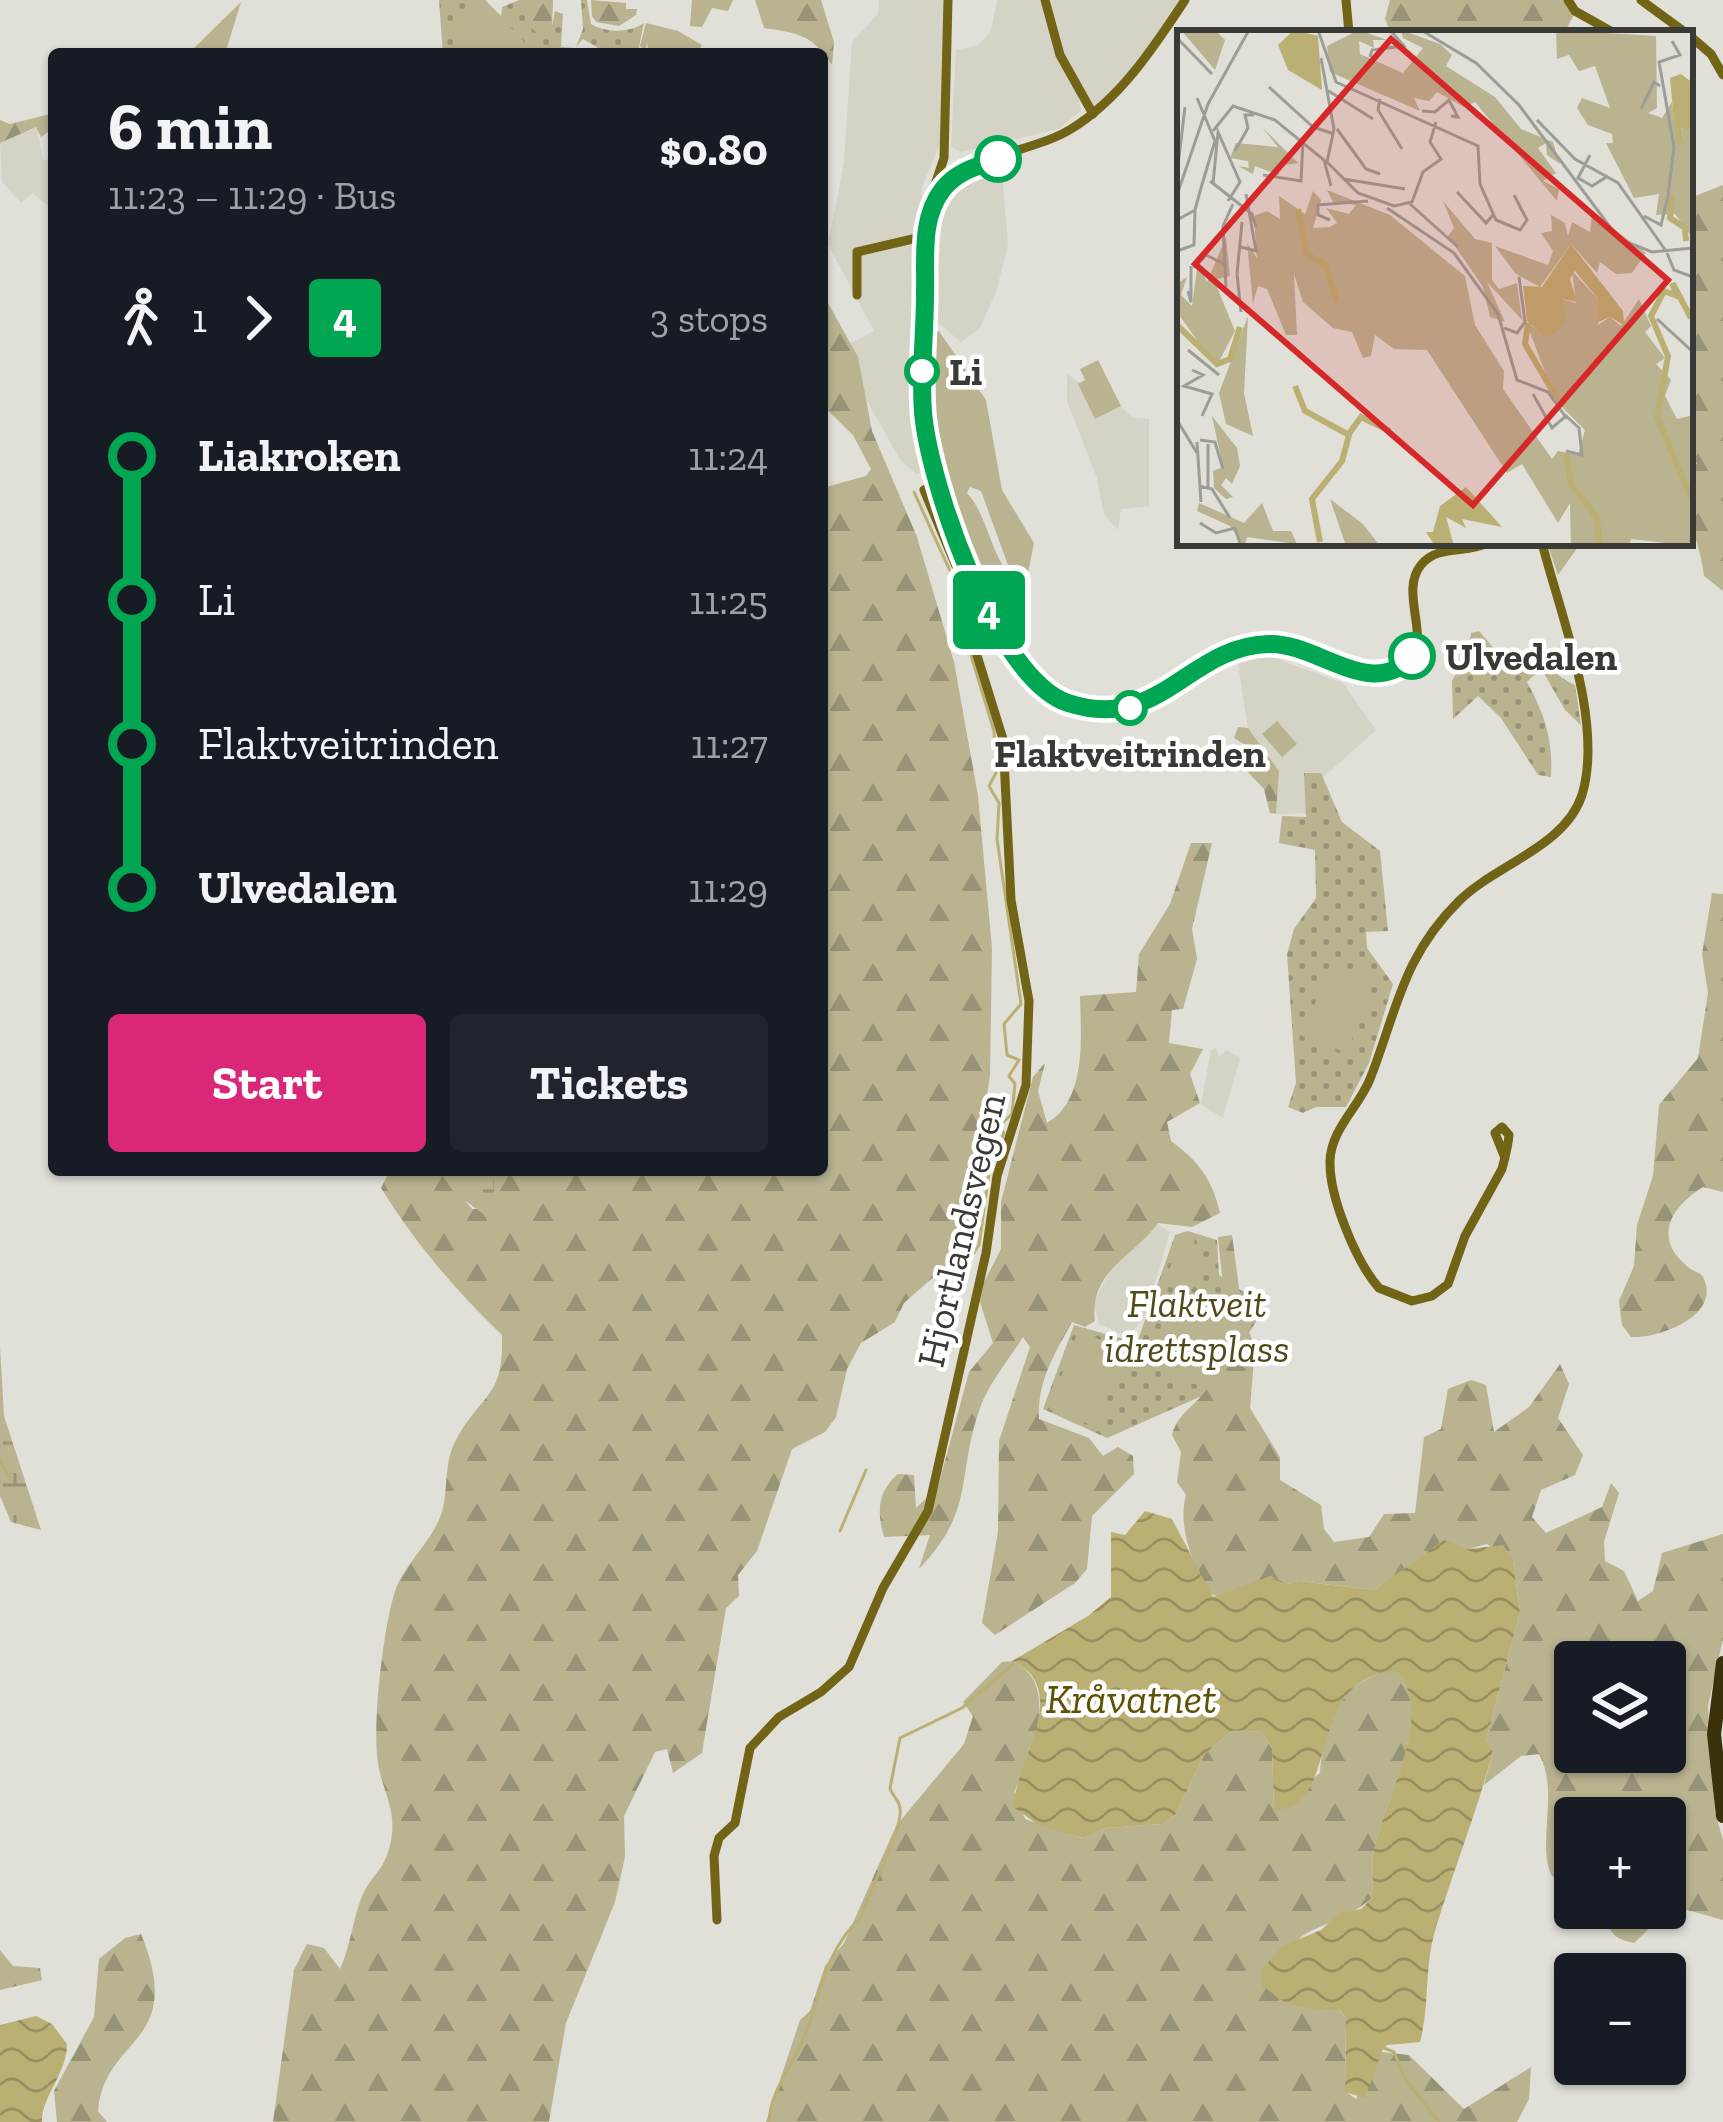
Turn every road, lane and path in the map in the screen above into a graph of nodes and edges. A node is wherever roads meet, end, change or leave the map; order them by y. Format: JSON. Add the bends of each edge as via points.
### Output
{"nodes":[{"id":1,"x":948,"y":0,"type":"edge"},
{"id":2,"x":1045,"y":0,"type":"edge"},
{"id":3,"x":1185,"y":0,"type":"edge"},
{"id":4,"x":1346,"y":0,"type":"edge"},
{"id":5,"x":1568,"y":0,"type":"edge"},
{"id":6,"x":1640,"y":0,"type":"edge"},
{"id":7,"x":1348,"y":30,"type":"edge"},
{"id":8,"x":1609,"y":30,"type":"edge"},
{"id":9,"x":1682,"y":30,"type":"edge"},
{"id":10,"x":1693,"y":38,"type":"edge"},
{"id":11,"x":1723,"y":75,"type":"edge"},
{"id":12,"x":1093,"y":114,"type":"junction"},
{"id":13,"x":857,"y":295,"type":"dead end"},
{"id":14,"x":939,"y":482,"type":"junction"},
{"id":15,"x":1472,"y":546,"type":"edge"},
{"id":16,"x":1543,"y":546,"type":"edge"},
{"id":17,"x":1505,"y":1158,"type":"dead end"},
{"id":18,"x":1723,"y":1663,"type":"edge"},
{"id":19,"x":1723,"y":1816,"type":"edge"},
{"id":20,"x":717,"y":1920,"type":"dead end"}],
"edges":[{"from":1,"to":13,"type":"main road","via":[[943,166],[917,238],[856,252]]},
{"from":2,"to":12,"type":"main road","via":[[1060,56]]},
{"from":3,"to":12,"type":"main road"},
{"from":4,"to":7,"type":"main road"},
{"from":5,"to":8,"type":"main road"},
{"from":6,"to":9,"type":"main road"},
{"from":10,"to":11,"type":"main road"},
{"from":12,"to":14,"type":"main road","via":[[964,171],[928,219],[923,412]]},
{"from":14,"to":15,"type":"main road","via":[[1012,659],[1052,696],[1094,709],[1144,704],[1225,653],[1266,644],[1388,673],[1418,643],[1412,586],[1423,562]]},
{"from":14,"to":20,"type":"main road","name":"Hjortlandsvegen","via":[[924,490],[967,590],[975,649],[1003,739],[1011,900],[1029,1001],[1026,1085],[997,1176],[928,1511],[849,1667],[779,1717],[751,1748],[734,1823],[714,1856]]},
{"from":16,"to":17,"type":"main road","via":[[1582,701],[1584,783],[1557,832],[1477,884],[1427,937],[1400,982],[1370,1079],[1333,1143],[1332,1178],[1375,1283],[1412,1300],[1448,1284]]},
{"from":18,"to":19,"type":"highway","via":[[1714,1734]]}]}
